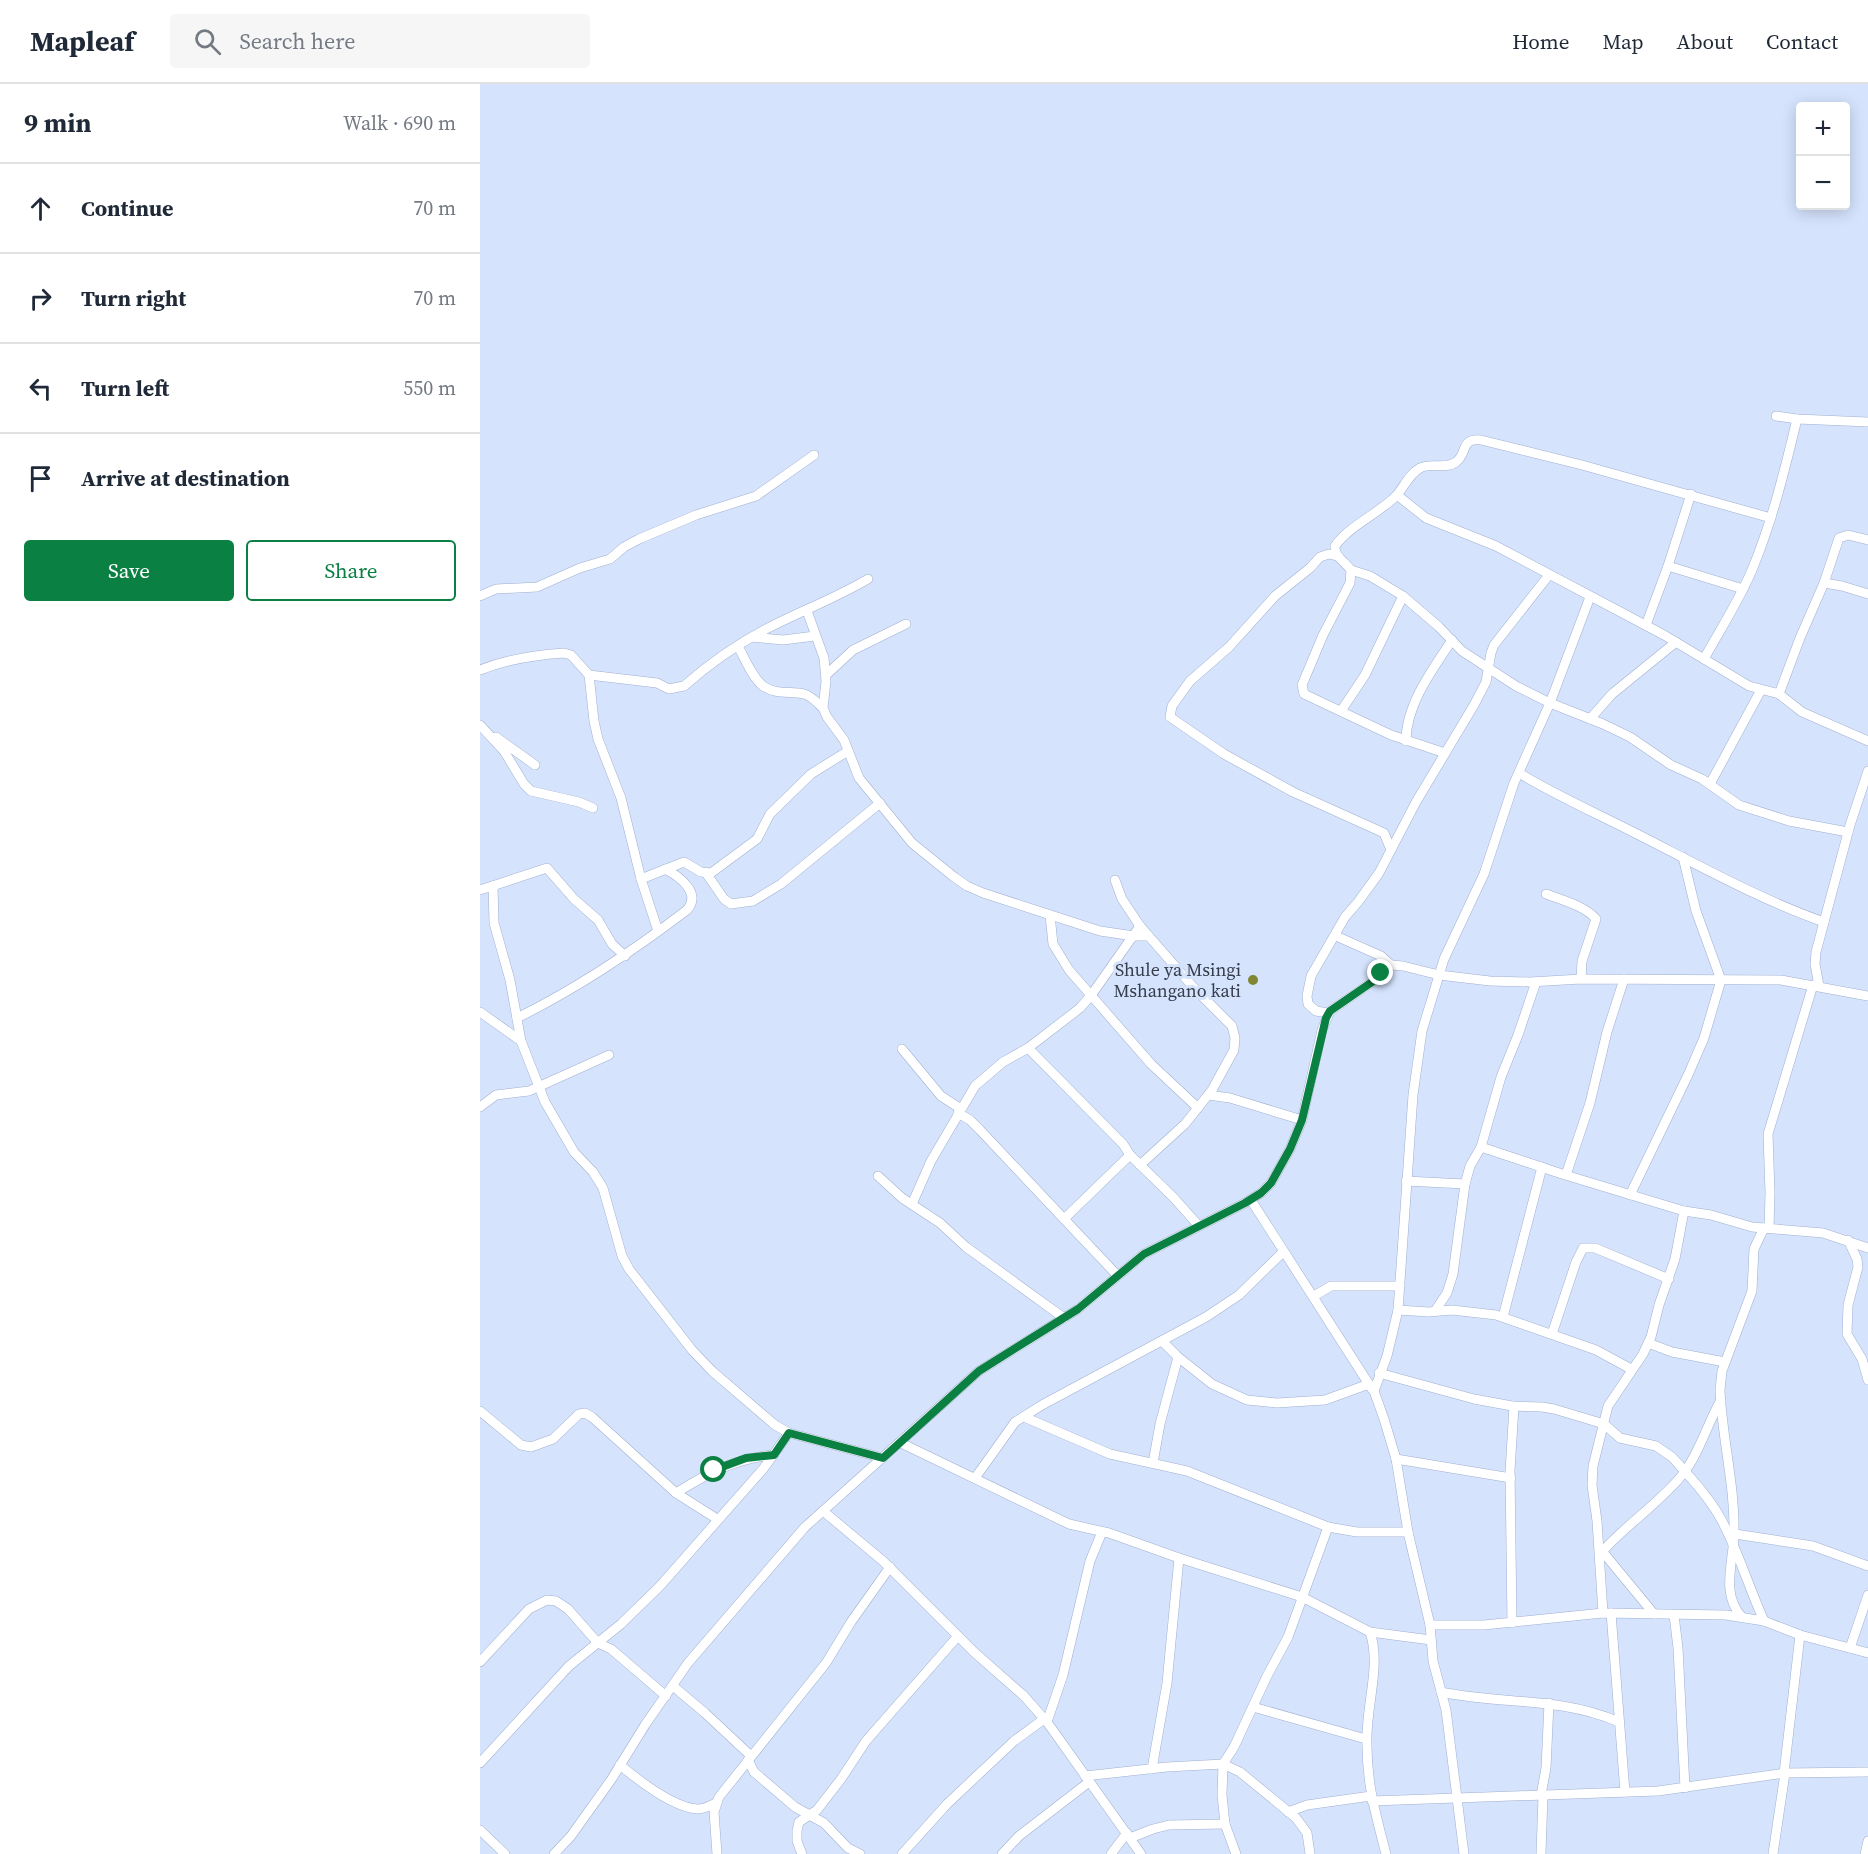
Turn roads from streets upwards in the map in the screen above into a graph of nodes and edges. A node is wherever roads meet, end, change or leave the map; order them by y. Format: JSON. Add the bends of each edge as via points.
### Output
{"nodes":[{"id":1,"x":1776,"y":416,"type":"dead end"},
{"id":2,"x":1797,"y":418,"type":"junction"},
{"id":3,"x":1868,"y":422,"type":"edge"},
{"id":4,"x":814,"y":455,"type":"dead end"},
{"id":5,"x":1691,"y":494,"type":"junction"},
{"id":6,"x":1397,"y":495,"type":"junction"},
{"id":7,"x":1771,"y":518,"type":"junction"},
{"id":8,"x":1868,"y":540,"type":"edge"},
{"id":9,"x":1337,"y":556,"type":"junction"},
{"id":10,"x":1668,"y":566,"type":"junction"},
{"id":11,"x":1351,"y":570,"type":"junction"},
{"id":12,"x":1549,"y":575,"type":"junction"},
{"id":13,"x":868,"y":579,"type":"dead end"},
{"id":14,"x":1824,"y":583,"type":"junction"},
{"id":15,"x":1743,"y":588,"type":"junction"},
{"id":16,"x":1868,"y":594,"type":"edge"},
{"id":17,"x":480,"y":596,"type":"edge"},
{"id":18,"x":1403,"y":596,"type":"junction"},
{"id":19,"x":1590,"y":597,"type":"junction"},
{"id":20,"x":807,"y":611,"type":"junction"},
{"id":21,"x":906,"y":624,"type":"dead end"},
{"id":22,"x":1646,"y":625,"type":"junction"},
{"id":23,"x":815,"y":636,"type":"junction"},
{"id":24,"x":752,"y":637,"type":"junction"},
{"id":25,"x":1452,"y":640,"type":"junction"},
{"id":26,"x":1676,"y":642,"type":"junction"},
{"id":27,"x":738,"y":646,"type":"junction"},
{"id":28,"x":1704,"y":659,"type":"junction"},
{"id":29,"x":1490,"y":668,"type":"junction"},
{"id":30,"x":480,"y":670,"type":"edge"},
{"id":31,"x":589,"y":675,"type":"junction"},
{"id":32,"x":826,"y":675,"type":"junction"},
{"id":33,"x":1761,"y":690,"type":"junction"},
{"id":34,"x":1779,"y":694,"type":"junction"},
{"id":35,"x":1550,"y":703,"type":"junction"},
{"id":36,"x":822,"y":708,"type":"junction"},
{"id":37,"x":1341,"y":711,"type":"junction"},
{"id":38,"x":1590,"y":719,"type":"junction"},
{"id":39,"x":483,"y":729,"type":"edge"},
{"id":40,"x":1406,"y":741,"type":"junction"},
{"id":41,"x":1868,"y":741,"type":"edge"},
{"id":42,"x":848,"y":751,"type":"junction"},
{"id":43,"x":1445,"y":753,"type":"junction"},
{"id":44,"x":535,"y":765,"type":"dead end"},
{"id":45,"x":1868,"y":771,"type":"edge"},
{"id":46,"x":1519,"y":773,"type":"junction"},
{"id":47,"x":1710,"y":784,"type":"junction"},
{"id":48,"x":880,"y":803,"type":"junction"},
{"id":49,"x":593,"y":808,"type":"dead end"},
{"id":50,"x":1848,"y":832,"type":"junction"},
{"id":51,"x":1391,"y":850,"type":"junction"},
{"id":52,"x":1683,"y":857,"type":"junction"},
{"id":53,"x":665,"y":869,"type":"junction"},
{"id":54,"x":706,"y":873,"type":"junction"},
{"id":55,"x":641,"y":879,"type":"junction"},
{"id":56,"x":1115,"y":880,"type":"dead end"},
{"id":57,"x":493,"y":886,"type":"junction"},
{"id":58,"x":480,"y":890,"type":"edge"},
{"id":59,"x":1546,"y":894,"type":"dead end"},
{"id":60,"x":1050,"y":915,"type":"junction"},
{"id":61,"x":1824,"y":922,"type":"junction"},
{"id":62,"x":1140,"y":927,"type":"junction"},
{"id":63,"x":658,"y":931,"type":"junction"},
{"id":64,"x":1134,"y":936,"type":"junction"},
{"id":65,"x":1148,"y":936,"type":"junction"},
{"id":66,"x":1336,"y":936,"type":"junction"},
{"id":67,"x":625,"y":956,"type":"junction"},
{"id":68,"x":1391,"y":965,"type":"junction"},
{"id":69,"x":1439,"y":975,"type":"junction"},
{"id":70,"x":1581,"y":979,"type":"junction"},
{"id":71,"x":1624,"y":979,"type":"junction"},
{"id":72,"x":1721,"y":980,"type":"junction"},
{"id":73,"x":1536,"y":982,"type":"junction"},
{"id":74,"x":1816,"y":986,"type":"junction"},
{"id":75,"x":1092,"y":994,"type":"junction"},
{"id":76,"x":1868,"y":996,"type":"edge"},
{"id":77,"x":480,"y":1012,"type":"edge"},
{"id":78,"x":1328,"y":1013,"type":"junction"},
{"id":79,"x":517,"y":1018,"type":"junction"},
{"id":80,"x":521,"y":1041,"type":"junction"},
{"id":81,"x":1028,"y":1048,"type":"junction"},
{"id":82,"x":902,"y":1049,"type":"dead end"},
{"id":83,"x":609,"y":1054,"type":"dead end"},
{"id":84,"x":539,"y":1088,"type":"junction"},
{"id":85,"x":1208,"y":1095,"type":"junction"},
{"id":86,"x":480,"y":1107,"type":"edge"},
{"id":87,"x":1198,"y":1108,"type":"junction"},
{"id":88,"x":960,"y":1111,"type":"junction"},
{"id":89,"x":1302,"y":1120,"type":"junction"},
{"id":90,"x":1481,"y":1147,"type":"junction"},
{"id":91,"x":1130,"y":1155,"type":"junction"},
{"id":92,"x":1140,"y":1165,"type":"junction"},
{"id":93,"x":1542,"y":1167,"type":"junction"},
{"id":94,"x":1566,"y":1175,"type":"junction"},
{"id":95,"x":878,"y":1176,"type":"dead end"},
{"id":96,"x":1406,"y":1181,"type":"junction"},
{"id":97,"x":1465,"y":1184,"type":"junction"},
{"id":98,"x":1630,"y":1195,"type":"junction"},
{"id":99,"x":1251,"y":1200,"type":"junction"},
{"id":100,"x":912,"y":1204,"type":"junction"},
{"id":101,"x":1684,"y":1211,"type":"junction"},
{"id":102,"x":1064,"y":1219,"type":"junction"},
{"id":103,"x":1200,"y":1226,"type":"junction"},
{"id":104,"x":1767,"y":1228,"type":"junction"},
{"id":105,"x":1848,"y":1240,"type":"junction"},
{"id":106,"x":1868,"y":1248,"type":"edge"},
{"id":107,"x":1283,"y":1252,"type":"junction"},
{"id":108,"x":1117,"y":1275,"type":"junction"},
{"id":109,"x":1669,"y":1279,"type":"junction"},
{"id":110,"x":1400,"y":1286,"type":"junction"},
{"id":111,"x":1314,"y":1296,"type":"junction"},
{"id":112,"x":1398,"y":1310,"type":"junction"},
{"id":113,"x":1435,"y":1311,"type":"junction"},
{"id":114,"x":1503,"y":1317,"type":"junction"},
{"id":115,"x":1064,"y":1318,"type":"junction"},
{"id":116,"x":1552,"y":1334,"type":"junction"},
{"id":117,"x":1162,"y":1341,"type":"junction"},
{"id":118,"x":1648,"y":1343,"type":"junction"},
{"id":119,"x":1178,"y":1357,"type":"junction"},
{"id":120,"x":1725,"y":1362,"type":"junction"},
{"id":121,"x":1631,"y":1369,"type":"junction"},
{"id":122,"x":1379,"y":1373,"type":"junction"},
{"id":123,"x":1868,"y":1380,"type":"edge"},
{"id":124,"x":1371,"y":1388,"type":"junction"},
{"id":125,"x":1721,"y":1400,"type":"junction"},
{"id":126,"x":1514,"y":1406,"type":"junction"},
{"id":127,"x":480,"y":1411,"type":"edge"},
{"id":128,"x":1024,"y":1417,"type":"junction"},
{"id":129,"x":1604,"y":1424,"type":"junction"},
{"id":130,"x":789,"y":1433,"type":"junction"},
{"id":131,"x":901,"y":1443,"type":"junction"},
{"id":132,"x":774,"y":1455,"type":"junction"},
{"id":133,"x":883,"y":1458,"type":"junction"},
{"id":134,"x":1396,"y":1460,"type":"junction"},
{"id":135,"x":1153,"y":1463,"type":"junction"},
{"id":136,"x":1685,"y":1472,"type":"junction"},
{"id":137,"x":975,"y":1478,"type":"junction"},
{"id":138,"x":1510,"y":1478,"type":"junction"},
{"id":139,"x":676,"y":1492,"type":"junction"},
{"id":140,"x":823,"y":1511,"type":"junction"},
{"id":141,"x":717,"y":1519,"type":"junction"},
{"id":142,"x":1328,"y":1527,"type":"junction"},
{"id":143,"x":1102,"y":1532,"type":"junction"},
{"id":144,"x":1408,"y":1532,"type":"junction"},
{"id":145,"x":1735,"y":1534,"type":"junction"},
{"id":146,"x":1733,"y":1545,"type":"junction"},
{"id":147,"x":1601,"y":1552,"type":"junction"},
{"id":148,"x":1179,"y":1558,"type":"junction"},
{"id":149,"x":1868,"y":1566,"type":"edge"},
{"id":150,"x":890,"y":1568,"type":"junction"},
{"id":151,"x":1868,"y":1594,"type":"edge"},
{"id":152,"x":1302,"y":1597,"type":"junction"},
{"id":153,"x":1607,"y":1613,"type":"junction"},
{"id":154,"x":1654,"y":1614,"type":"junction"},
{"id":155,"x":1674,"y":1615,"type":"junction"},
{"id":156,"x":1742,"y":1617,"type":"junction"},
{"id":157,"x":1764,"y":1621,"type":"junction"},
{"id":158,"x":1512,"y":1623,"type":"junction"},
{"id":159,"x":1430,"y":1625,"type":"junction"},
{"id":160,"x":1370,"y":1632,"type":"junction"},
{"id":161,"x":1800,"y":1635,"type":"junction"},
{"id":162,"x":958,"y":1636,"type":"junction"},
{"id":163,"x":1431,"y":1640,"type":"junction"},
{"id":164,"x":598,"y":1643,"type":"junction"},
{"id":165,"x":1850,"y":1648,"type":"junction"},
{"id":166,"x":1868,"y":1653,"type":"edge"},
{"id":167,"x":480,"y":1662,"type":"edge"},
{"id":168,"x":673,"y":1686,"type":"junction"},
{"id":169,"x":1441,"y":1692,"type":"junction"},
{"id":170,"x":666,"y":1696,"type":"junction"},
{"id":171,"x":1549,"y":1703,"type":"junction"},
{"id":172,"x":1253,"y":1707,"type":"junction"},
{"id":173,"x":1046,"y":1721,"type":"junction"},
{"id":174,"x":1619,"y":1722,"type":"junction"},
{"id":175,"x":1366,"y":1739,"type":"junction"},
{"id":176,"x":749,"y":1758,"type":"junction"},
{"id":177,"x":480,"y":1763,"type":"edge"},
{"id":178,"x":1223,"y":1764,"type":"junction"},
{"id":179,"x":620,"y":1766,"type":"junction"},
{"id":180,"x":1152,"y":1768,"type":"junction"},
{"id":181,"x":1868,"y":1772,"type":"edge"},
{"id":182,"x":1784,"y":1773,"type":"junction"},
{"id":183,"x":1087,"y":1779,"type":"junction"},
{"id":184,"x":1685,"y":1788,"type":"junction"},
{"id":185,"x":1625,"y":1792,"type":"junction"},
{"id":186,"x":1542,"y":1795,"type":"junction"},
{"id":187,"x":1456,"y":1797,"type":"junction"},
{"id":188,"x":1371,"y":1799,"type":"junction"},
{"id":189,"x":716,"y":1803,"type":"junction"},
{"id":190,"x":1288,"y":1812,"type":"junction"},
{"id":191,"x":809,"y":1815,"type":"junction"},
{"id":192,"x":1225,"y":1824,"type":"junction"},
{"id":193,"x":480,"y":1830,"type":"edge"},
{"id":194,"x":1129,"y":1836,"type":"junction"},
{"id":195,"x":1868,"y":1841,"type":"edge"},
{"id":196,"x":505,"y":1854,"type":"edge"},
{"id":197,"x":554,"y":1854,"type":"edge"},
{"id":198,"x":717,"y":1854,"type":"edge"},
{"id":199,"x":802,"y":1854,"type":"edge"},
{"id":200,"x":860,"y":1854,"type":"edge"},
{"id":201,"x":902,"y":1854,"type":"edge"},
{"id":202,"x":1002,"y":1854,"type":"edge"},
{"id":203,"x":1111,"y":1854,"type":"edge"},
{"id":204,"x":1141,"y":1854,"type":"edge"},
{"id":205,"x":1236,"y":1854,"type":"edge"},
{"id":206,"x":1310,"y":1854,"type":"edge"},
{"id":207,"x":1386,"y":1854,"type":"edge"},
{"id":208,"x":1464,"y":1854,"type":"edge"},
{"id":209,"x":1541,"y":1854,"type":"edge"},
{"id":210,"x":1773,"y":1854,"type":"edge"},
{"id":211,"x":1865,"y":1854,"type":"edge"}],
"edges":[{"from":1,"to":2,"type":"street"},
{"from":2,"to":3,"type":"street"},
{"from":2,"to":7,"type":"street"},
{"from":4,"to":17,"type":"street","via":[[756,496],[639,539],[604,562],[537,587],[496,589]]},
{"from":5,"to":6,"type":"street","via":[[1473,440],[1456,462],[1417,470]]},
{"from":5,"to":7,"type":"street"},
{"from":5,"to":10,"type":"street"},
{"from":6,"to":9,"type":"street","via":[[1338,542]]},
{"from":6,"to":12,"type":"street","via":[[1426,518],[1487,541]]},
{"from":7,"to":15,"type":"street"},
{"from":8,"to":14,"type":"street","via":[[1848,535],[1839,538]]},
{"from":9,"to":11,"type":"street"},
{"from":9,"to":51,"type":"street","via":[[1320,557],[1275,596],[1229,647],[1190,681],[1172,706],[1170,717],[1224,754],[1293,792],[1384,833]]},
{"from":10,"to":15,"type":"street"},
{"from":10,"to":22,"type":"street"},
{"from":11,"to":18,"type":"street","via":[[1370,576]]},
{"from":11,"to":37,"type":"street","via":[[1350,583],[1302,685],[1304,694]]},
{"from":12,"to":19,"type":"street"},
{"from":12,"to":29,"type":"street","via":[[1494,645]]},
{"from":13,"to":20,"type":"street"},
{"from":14,"to":16,"type":"street"},
{"from":14,"to":34,"type":"street"},
{"from":15,"to":28,"type":"street"},
{"from":18,"to":25,"type":"street"},
{"from":18,"to":37,"type":"street","via":[[1365,675]]},
{"from":19,"to":22,"type":"street"},
{"from":19,"to":35,"type":"street"},
{"from":20,"to":23,"type":"street"},
{"from":20,"to":24,"type":"street"},
{"from":21,"to":32,"type":"street","via":[[853,650]]},
{"from":22,"to":26,"type":"street"},
{"from":23,"to":24,"type":"street","via":[[783,640]]},
{"from":23,"to":32,"type":"street"},
{"from":24,"to":27,"type":"street"},
{"from":25,"to":29,"type":"street"},
{"from":25,"to":40,"type":"street","via":[[1414,704],[1407,720]]},
{"from":26,"to":28,"type":"street"},
{"from":26,"to":38,"type":"street","via":[[1612,694]]},
{"from":27,"to":31,"type":"street","via":[[676,688]]},
{"from":27,"to":36,"type":"street","via":[[765,687],[805,694]]},
{"from":28,"to":33,"type":"street","via":[[1727,675]]},
{"from":29,"to":35,"type":"street"},
{"from":29,"to":43,"type":"street","via":[[1486,682]]},
{"from":30,"to":31,"type":"street","via":[[564,652]]},
{"from":31,"to":55,"type":"street","via":[[596,730],[621,798]]},
{"from":32,"to":36,"type":"street"},
{"from":33,"to":34,"type":"street"},
{"from":33,"to":47,"type":"street"},
{"from":34,"to":41,"type":"street","via":[[1802,712]]},
{"from":35,"to":38,"type":"street"},
{"from":35,"to":46,"type":"street"},
{"from":36,"to":42,"type":"street"},
{"from":37,"to":40,"type":"street"},
{"from":38,"to":47,"type":"street","via":[[1630,737],[1671,765]]},
{"from":39,"to":44,"type":"street"},
{"from":39,"to":49,"type":"street","via":[[504,751],[531,791]]},
{"from":40,"to":43,"type":"street"},
{"from":42,"to":48,"type":"street","via":[[860,778]]},
{"from":42,"to":54,"type":"street","via":[[811,774],[770,814],[753,842]]},
{"from":43,"to":51,"type":"street"},
{"from":45,"to":50,"type":"street"},
{"from":46,"to":52,"type":"street"},
{"from":46,"to":69,"type":"street","via":[[1484,874]]},
{"from":47,"to":50,"type":"street","via":[[1722,795],[1757,812]]},
{"from":48,"to":54,"type":"street","via":[[781,884],[753,901],[731,904]]},
{"from":48,"to":60,"type":"street","via":[[912,843],[967,886]]},
{"from":50,"to":61,"type":"street"},
{"from":51,"to":66,"type":"street","via":[[1379,873],[1345,916]]},
{"from":52,"to":61,"type":"street"},
{"from":52,"to":72,"type":"street"},
{"from":53,"to":54,"type":"street","via":[[687,862]]},
{"from":53,"to":55,"type":"street"},
{"from":53,"to":63,"type":"street","via":[[684,881],[692,897],[691,905]]},
{"from":55,"to":63,"type":"street"},
{"from":56,"to":62,"type":"street"},
{"from":57,"to":58,"type":"street"},
{"from":57,"to":67,"type":"street","via":[[547,868],[598,920],[612,944]]},
{"from":57,"to":79,"type":"street","via":[[494,923]]},
{"from":59,"to":70,"type":"street","via":[[1583,909],[1596,919],[1582,961]]},
{"from":60,"to":64,"type":"street","via":[[1100,931]]},
{"from":60,"to":75,"type":"street","via":[[1050,932],[1057,953]]},
{"from":61,"to":74,"type":"street","via":[[1816,952]]},
{"from":62,"to":64,"type":"street"},
{"from":62,"to":65,"type":"street"},
{"from":63,"to":67,"type":"street"},
{"from":64,"to":65,"type":"street"},
{"from":64,"to":75,"type":"street"},
{"from":65,"to":85,"type":"street","via":[[1232,1026],[1234,1050]]},
{"from":66,"to":68,"type":"street","via":[[1381,956]]},
{"from":66,"to":78,"type":"street","via":[[1311,976],[1307,996],[1311,1008]]},
{"from":67,"to":79,"type":"street"},
{"from":68,"to":69,"type":"street"},
{"from":68,"to":78,"type":"street"},
{"from":69,"to":73,"type":"street"},
{"from":69,"to":96,"type":"street","via":[[1421,1040]]},
{"from":70,"to":71,"type":"street"},
{"from":70,"to":73,"type":"street"},
{"from":71,"to":72,"type":"street"},
{"from":71,"to":94,"type":"street"},
{"from":72,"to":74,"type":"street","via":[[1781,980]]},
{"from":72,"to":98,"type":"street","via":[[1704,1038]]},
{"from":73,"to":90,"type":"street","via":[[1501,1077]]},
{"from":74,"to":76,"type":"street"},
{"from":74,"to":104,"type":"street","via":[[1768,1134]]},
{"from":75,"to":81,"type":"street"},
{"from":75,"to":87,"type":"street","via":[[1151,1064]]},
{"from":77,"to":80,"type":"street"},
{"from":78,"to":89,"type":"street"},
{"from":79,"to":80,"type":"street"},
{"from":80,"to":84,"type":"street"},
{"from":81,"to":88,"type":"street","via":[[1003,1062],[975,1086]]},
{"from":81,"to":91,"type":"street"},
{"from":82,"to":88,"type":"street","via":[[941,1096]]},
{"from":83,"to":84,"type":"street"},
{"from":84,"to":86,"type":"street","via":[[496,1095]]},
{"from":84,"to":130,"type":"street","via":[[574,1152],[603,1188],[629,1269],[712,1371]]},
{"from":85,"to":87,"type":"street"},
{"from":85,"to":89,"type":"street"},
{"from":87,"to":92,"type":"street"},
{"from":88,"to":100,"type":"street"},
{"from":88,"to":102,"type":"street"},
{"from":89,"to":99,"type":"street","via":[[1271,1183]]},
{"from":90,"to":93,"type":"street"},
{"from":90,"to":97,"type":"street"},
{"from":91,"to":92,"type":"street"},
{"from":91,"to":102,"type":"street"},
{"from":92,"to":103,"type":"street"},
{"from":93,"to":94,"type":"street"},
{"from":93,"to":114,"type":"street"},
{"from":94,"to":98,"type":"street"},
{"from":95,"to":100,"type":"street"},
{"from":96,"to":97,"type":"street"},
{"from":96,"to":110,"type":"street"},
{"from":97,"to":113,"type":"street","via":[[1453,1274]]},
{"from":98,"to":101,"type":"street"},
{"from":99,"to":103,"type":"street"},
{"from":99,"to":107,"type":"street"},
{"from":100,"to":115,"type":"street"},
{"from":101,"to":104,"type":"street"},
{"from":101,"to":109,"type":"street"},
{"from":102,"to":108,"type":"street"},
{"from":103,"to":108,"type":"street","via":[[1144,1254]]},
{"from":104,"to":105,"type":"street","via":[[1806,1230]]},
{"from":104,"to":120,"type":"street","via":[[1754,1249],[1752,1291]]},
{"from":105,"to":106,"type":"street"},
{"from":105,"to":123,"type":"street","via":[[1858,1266],[1848,1305],[1847,1334],[1862,1359]]},
{"from":107,"to":111,"type":"street"},
{"from":107,"to":117,"type":"street","via":[[1239,1295]]},
{"from":108,"to":115,"type":"street"},
{"from":109,"to":116,"type":"street","via":[[1595,1248],[1583,1248]]},
{"from":109,"to":118,"type":"street"},
{"from":110,"to":111,"type":"street","via":[[1331,1286]]},
{"from":110,"to":112,"type":"street"},
{"from":111,"to":124,"type":"street"},
{"from":112,"to":113,"type":"street"},
{"from":112,"to":122,"type":"street"},
{"from":113,"to":114,"type":"street"},
{"from":114,"to":116,"type":"street"},
{"from":115,"to":131,"type":"street","via":[[979,1371]]},
{"from":116,"to":121,"type":"street","via":[[1596,1350]]},
{"from":117,"to":119,"type":"street"},
{"from":117,"to":128,"type":"street"},
{"from":118,"to":120,"type":"street"},
{"from":118,"to":121,"type":"street"},
{"from":119,"to":124,"type":"street","via":[[1223,1390],[1247,1400],[1325,1400]]},
{"from":119,"to":135,"type":"street"},
{"from":120,"to":125,"type":"street"},
{"from":121,"to":129,"type":"street","via":[[1608,1406]]},
{"from":122,"to":124,"type":"street"},
{"from":122,"to":126,"type":"street"},
{"from":124,"to":134,"type":"street"},
{"from":125,"to":136,"type":"street"},
{"from":125,"to":145,"type":"street"},
{"from":126,"to":129,"type":"street","via":[[1542,1407]]},
{"from":126,"to":138,"type":"street"},
{"from":127,"to":139,"type":"street","via":[[522,1445],[531,1447],[553,1439],[579,1414],[585,1413]]},
{"from":128,"to":135,"type":"street","via":[[1110,1454]]},
{"from":128,"to":137,"type":"street","via":[[1015,1422]]},
{"from":129,"to":136,"type":"street","via":[[1620,1438],[1665,1451]]},
{"from":129,"to":147,"type":"street","via":[[1592,1475]]},
{"from":130,"to":132,"type":"street"},
{"from":130,"to":133,"type":"street"},
{"from":131,"to":133,"type":"street"},
{"from":131,"to":137,"type":"street"},
{"from":132,"to":139,"type":"street","via":[[734,1462]]},
{"from":132,"to":141,"type":"street"},
{"from":133,"to":140,"type":"street"},
{"from":134,"to":138,"type":"street"},
{"from":134,"to":144,"type":"street"},
{"from":135,"to":142,"type":"street","via":[[1187,1471]]},
{"from":136,"to":146,"type":"street","via":[[1716,1510]]},
{"from":136,"to":147,"type":"street"},
{"from":137,"to":143,"type":"street","via":[[1069,1524]]},
{"from":138,"to":158,"type":"street"},
{"from":139,"to":141,"type":"street"},
{"from":140,"to":150,"type":"street"},
{"from":140,"to":168,"type":"street","via":[[776,1560]]},
{"from":141,"to":164,"type":"street","via":[[660,1586]]},
{"from":142,"to":144,"type":"street","via":[[1357,1532]]},
{"from":142,"to":152,"type":"street"},
{"from":143,"to":148,"type":"street"},
{"from":143,"to":173,"type":"street","via":[[1090,1561],[1063,1675]]},
{"from":144,"to":159,"type":"street"},
{"from":145,"to":146,"type":"street"},
{"from":145,"to":149,"type":"street","via":[[1813,1546]]},
{"from":146,"to":156,"type":"street","via":[[1731,1600]]},
{"from":146,"to":157,"type":"street"},
{"from":147,"to":153,"type":"street"},
{"from":147,"to":154,"type":"street"},
{"from":148,"to":152,"type":"street"},
{"from":148,"to":180,"type":"street","via":[[1167,1683]]},
{"from":150,"to":162,"type":"street"},
{"from":150,"to":176,"type":"street","via":[[826,1663]]},
{"from":151,"to":165,"type":"street"},
{"from":152,"to":160,"type":"street"},
{"from":152,"to":172,"type":"street","via":[[1288,1637]]},
{"from":153,"to":154,"type":"street"},
{"from":153,"to":158,"type":"street"},
{"from":153,"to":174,"type":"street"},
{"from":154,"to":155,"type":"street"},
{"from":155,"to":156,"type":"street"},
{"from":155,"to":184,"type":"street"},
{"from":156,"to":157,"type":"street"},
{"from":157,"to":161,"type":"street"},
{"from":158,"to":159,"type":"street"},
{"from":159,"to":163,"type":"street"},
{"from":160,"to":163,"type":"street"},
{"from":160,"to":175,"type":"street","via":[[1375,1650]]},
{"from":161,"to":165,"type":"street"},
{"from":161,"to":182,"type":"street"},
{"from":162,"to":173,"type":"street"},
{"from":162,"to":191,"type":"street","via":[[866,1741],[831,1793]]},
{"from":163,"to":169,"type":"street"},
{"from":164,"to":167,"type":"street","via":[[568,1609],[547,1600],[529,1610]]},
{"from":164,"to":170,"type":"street","via":[[611,1649]]},
{"from":164,"to":177,"type":"street","via":[[561,1673]]},
{"from":165,"to":166,"type":"street"},
{"from":168,"to":170,"type":"street"},
{"from":168,"to":176,"type":"street"},
{"from":169,"to":171,"type":"street"},
{"from":169,"to":187,"type":"street"},
{"from":170,"to":179,"type":"street"},
{"from":171,"to":174,"type":"street","via":[[1580,1708]]},
{"from":171,"to":186,"type":"street"},
{"from":172,"to":175,"type":"street"},
{"from":172,"to":178,"type":"street"},
{"from":173,"to":183,"type":"street"},
{"from":173,"to":201,"type":"street","via":[[1014,1741],[947,1804]]},
{"from":174,"to":185,"type":"street"},
{"from":175,"to":188,"type":"street"},
{"from":176,"to":189,"type":"street"},
{"from":176,"to":191,"type":"street","via":[[754,1772]]},
{"from":178,"to":180,"type":"street"},
{"from":178,"to":190,"type":"street","via":[[1240,1772]]},
{"from":178,"to":192,"type":"street"},
{"from":179,"to":189,"type":"street","via":[[679,1803],[700,1809]]},
{"from":179,"to":197,"type":"street"},
{"from":180,"to":183,"type":"street"},
{"from":181,"to":182,"type":"street"},
{"from":182,"to":184,"type":"street"},
{"from":182,"to":210,"type":"street"},
{"from":183,"to":194,"type":"street"},
{"from":183,"to":202,"type":"street"},
{"from":184,"to":185,"type":"street"},
{"from":185,"to":186,"type":"street"},
{"from":186,"to":187,"type":"street"},
{"from":186,"to":209,"type":"street"},
{"from":187,"to":188,"type":"street"},
{"from":187,"to":208,"type":"street"},
{"from":188,"to":190,"type":"street","via":[[1307,1805]]},
{"from":188,"to":207,"type":"street"},
{"from":189,"to":198,"type":"street"},
{"from":190,"to":206,"type":"street","via":[[1303,1825]]},
{"from":191,"to":199,"type":"street","via":[[797,1827]]},
{"from":191,"to":200,"type":"street"},
{"from":192,"to":194,"type":"street","via":[[1169,1825]]},
{"from":192,"to":205,"type":"street"},
{"from":193,"to":196,"type":"street"},
{"from":194,"to":203,"type":"street"},
{"from":194,"to":204,"type":"street"},
{"from":195,"to":211,"type":"street"}]}
